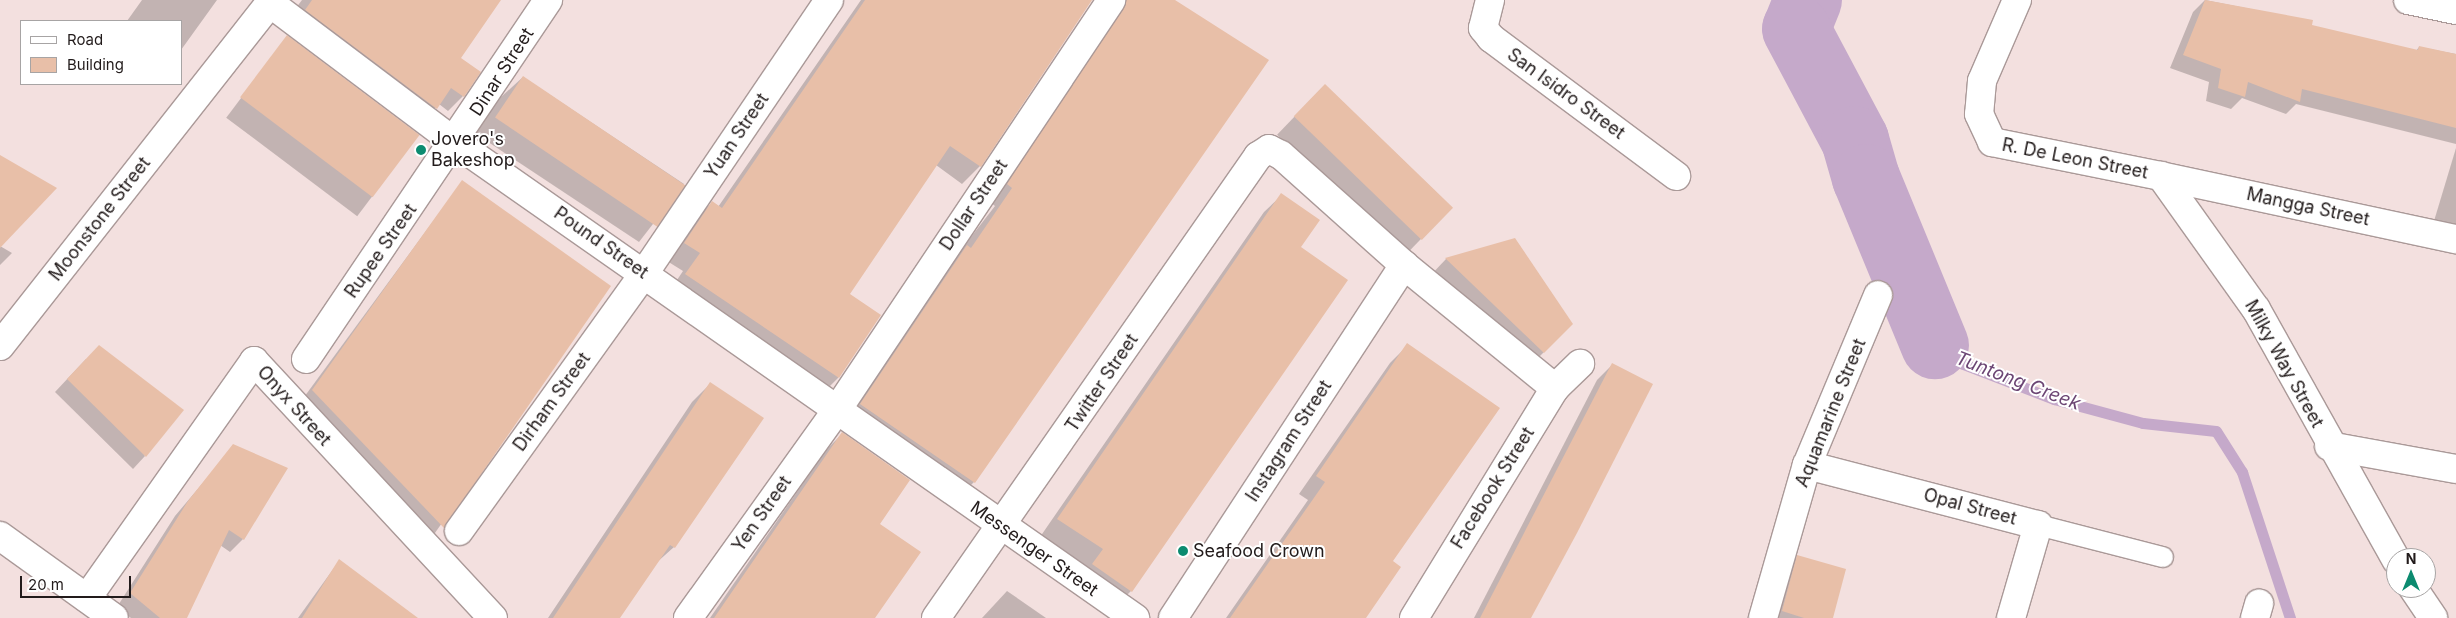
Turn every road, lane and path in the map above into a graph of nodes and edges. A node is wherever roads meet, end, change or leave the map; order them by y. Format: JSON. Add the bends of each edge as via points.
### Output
{"nodes":[{"id":1,"x":548,"y":0,"type":"edge"},
{"id":2,"x":829,"y":0,"type":"edge"},
{"id":3,"x":1111,"y":0,"type":"edge"},
{"id":4,"x":1490,"y":0,"type":"edge"},
{"id":5,"x":2017,"y":0,"type":"edge"},
{"id":6,"x":2408,"y":0,"type":"edge"},
{"id":7,"x":271,"y":2,"type":"edge"},
{"id":8,"x":2456,"y":10,"type":"edge"},
{"id":9,"x":456,"y":143,"type":"junction"},
{"id":10,"x":1676,"y":176,"type":"dead end"},
{"id":11,"x":2161,"y":176,"type":"junction"},
{"id":12,"x":2456,"y":239,"type":"edge"},
{"id":13,"x":1404,"y":265,"type":"junction"},
{"id":14,"x":645,"y":272,"type":"junction"},
{"id":15,"x":1878,"y":295,"type":"dead end"},
{"id":16,"x":0,"y":346,"type":"edge"},
{"id":17,"x":306,"y":359,"type":"dead end"},
{"id":18,"x":1580,"y":364,"type":"dead end"},
{"id":19,"x":1554,"y":388,"type":"junction"},
{"id":20,"x":837,"y":410,"type":"junction"},
{"id":21,"x":2329,"y":446,"type":"junction"},
{"id":22,"x":1807,"y":465,"type":"junction"},
{"id":23,"x":2456,"y":469,"type":"edge"},
{"id":24,"x":935,"y":479,"type":"joint"},
{"id":25,"x":2038,"y":525,"type":"junction"},
{"id":26,"x":1002,"y":528,"type":"junction"},
{"id":27,"x":459,"y":531,"type":"dead end"},
{"id":28,"x":0,"y":536,"type":"edge"},
{"id":29,"x":2389,"y":548,"type":"edge"},
{"id":30,"x":2163,"y":557,"type":"dead end"},
{"id":31,"x":87,"y":598,"type":"junction"},
{"id":32,"x":2420,"y":598,"type":"edge"},
{"id":33,"x":114,"y":618,"type":"edge"},
{"id":34,"x":493,"y":618,"type":"edge"},
{"id":35,"x":688,"y":618,"type":"edge"},
{"id":36,"x":936,"y":618,"type":"edge"},
{"id":37,"x":1135,"y":618,"type":"edge"},
{"id":38,"x":1173,"y":618,"type":"edge"},
{"id":39,"x":1414,"y":618,"type":"edge"},
{"id":40,"x":1763,"y":618,"type":"edge"},
{"id":41,"x":2011,"y":618,"type":"edge"},
{"id":42,"x":2433,"y":618,"type":"edge"}],
"edges":[{"from":1,"to":9,"type":"street","name":"Dinar Street"},
{"from":2,"to":14,"type":"street","name":"Yuan Street"},
{"from":3,"to":20,"type":"street","name":"Dollar Street"},
{"from":4,"to":10,"type":"street","name":"San Isidro Street","via":[[1483,28],[1491,38]]},
{"from":5,"to":11,"type":"street","name":"R. De Leon Street","via":[[1982,81],[1979,114],[1992,142]]},
{"from":6,"to":8,"type":"street"},
{"from":7,"to":9,"type":"street","name":"Pound Street"},
{"from":7,"to":16,"type":"street","name":"Moonstone Street"},
{"from":9,"to":14,"type":"street","name":"Pound Street"},
{"from":9,"to":17,"type":"street","name":"Rupee Street"},
{"from":11,"to":12,"type":"street","name":"Mangga Street"},
{"from":11,"to":21,"type":"street","name":"Milky Way Street","via":[[2256,309]]},
{"from":13,"to":19,"type":"street"},
{"from":13,"to":26,"type":"street","name":"Twitter Street","via":[[1282,155],[1269,149],[1258,156]]},
{"from":13,"to":38,"type":"street","name":"Instagram Street"},
{"from":14,"to":20,"type":"street","name":"Pound Street"},
{"from":14,"to":27,"type":"street","name":"Dirham Street"},
{"from":15,"to":22,"type":"street","name":"Aquamarine Street"},
{"from":18,"to":19,"type":"street","name":"Facebook Street"},
{"from":19,"to":39,"type":"street","name":"Facebook Street"},
{"from":20,"to":24,"type":"street","name":"Pound Street"},
{"from":20,"to":35,"type":"street","name":"Yen Street"},
{"from":21,"to":23,"type":"street"},
{"from":21,"to":29,"type":"street","name":"Milky Way Street"},
{"from":22,"to":25,"type":"street","name":"Opal Street"},
{"from":22,"to":40,"type":"street","name":"Aquamarine Street"},
{"from":24,"to":26,"type":"street","name":"Messenger Street"},
{"from":25,"to":30,"type":"lane"},
{"from":25,"to":41,"type":"street","name":"Opal Street"},
{"from":26,"to":36,"type":"street","name":"Twitter Street"},
{"from":26,"to":37,"type":"street","name":"Messenger Street"},
{"from":28,"to":31,"type":"street"},
{"from":31,"to":33,"type":"street"},
{"from":31,"to":34,"type":"street","name":"Onyx Street","via":[[254,361]]},
{"from":32,"to":42,"type":"street"}]}
